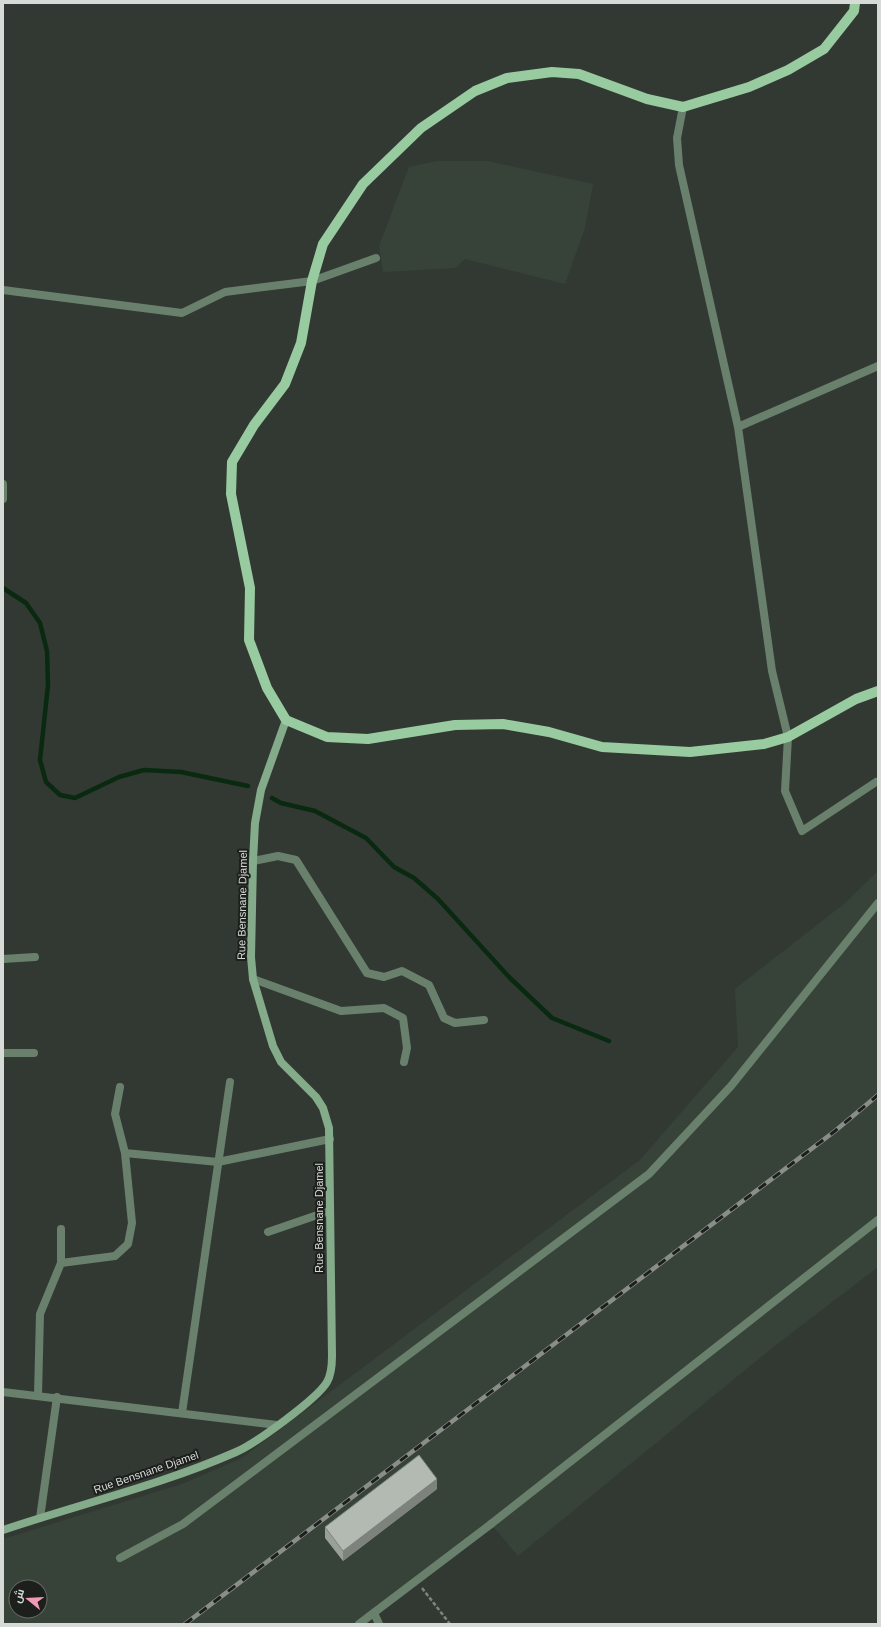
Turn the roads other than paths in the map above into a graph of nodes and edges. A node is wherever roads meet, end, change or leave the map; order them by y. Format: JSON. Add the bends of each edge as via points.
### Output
{"nodes":[{"id":1,"x":856,"y":3,"type":"edge"},
{"id":2,"x":683,"y":107,"type":"junction"},
{"id":3,"x":376,"y":258,"type":"dead end"},
{"id":4,"x":312,"y":281,"type":"junction"},
{"id":5,"x":3,"y":290,"type":"edge"},
{"id":6,"x":878,"y":366,"type":"edge"},
{"id":7,"x":738,"y":427,"type":"junction"},
{"id":8,"x":3,"y":484,"type":"edge"},
{"id":9,"x":4,"y":499,"type":"edge"},
{"id":10,"x":878,"y":691,"type":"edge"},
{"id":11,"x":286,"y":720,"type":"junction"},
{"id":12,"x":788,"y":737,"type":"junction"},
{"id":13,"x":876,"y":782,"type":"dead end"},
{"id":14,"x":253,"y":861,"type":"junction"},
{"id":15,"x":878,"y":903,"type":"edge"},
{"id":16,"x":35,"y":957,"type":"dead end"},
{"id":17,"x":3,"y":959,"type":"edge"},
{"id":18,"x":253,"y":979,"type":"junction"},
{"id":19,"x":484,"y":1020,"type":"dead end"},
{"id":20,"x":3,"y":1053,"type":"edge"},
{"id":21,"x":34,"y":1053,"type":"dead end"},
{"id":22,"x":404,"y":1062,"type":"dead end"},
{"id":23,"x":230,"y":1082,"type":"dead end"},
{"id":24,"x":120,"y":1087,"type":"dead end"},
{"id":25,"x":330,"y":1139,"type":"junction"},
{"id":26,"x":126,"y":1153,"type":"junction"},
{"id":27,"x":218,"y":1162,"type":"junction"},
{"id":28,"x":329,"y":1211,"type":"junction"},
{"id":29,"x":878,"y":1220,"type":"edge"},
{"id":30,"x":61,"y":1229,"type":"dead end"},
{"id":31,"x":268,"y":1232,"type":"dead end"},
{"id":32,"x":61,"y":1263,"type":"junction"},
{"id":33,"x":3,"y":1392,"type":"edge"},
{"id":34,"x":38,"y":1395,"type":"junction"},
{"id":35,"x":57,"y":1397,"type":"junction"},
{"id":36,"x":182,"y":1413,"type":"junction"},
{"id":37,"x":277,"y":1424,"type":"junction"},
{"id":38,"x":40,"y":1518,"type":"junction"},
{"id":39,"x":3,"y":1530,"type":"edge"},
{"id":40,"x":120,"y":1558,"type":"dead end"},
{"id":41,"x":374,"y":1613,"type":"junction"},
{"id":42,"x":359,"y":1624,"type":"edge"},
{"id":43,"x":380,"y":1624,"type":"edge"}],
"edges":[{"from":1,"to":2,"type":"main road","via":[[854,11],[824,49],[788,70],[749,87]]},
{"from":2,"to":4,"type":"main road","via":[[647,99],[579,74],[552,72],[507,78],[475,91],[421,128],[363,184],[323,244]]},
{"from":2,"to":7,"type":"street","via":[[677,138],[679,165]]},
{"from":3,"to":4,"type":"street"},
{"from":4,"to":5,"type":"street","via":[[225,292],[182,313]]},
{"from":4,"to":11,"type":"main road","via":[[301,343],[285,384],[254,425],[232,462],[231,494],[250,588],[249,640],[267,688]]},
{"from":6,"to":7,"type":"street"},
{"from":7,"to":12,"type":"street","via":[[772,671]]},
{"from":8,"to":9,"type":"street"},
{"from":10,"to":12,"type":"main road","via":[[856,699]]},
{"from":11,"to":12,"type":"main road","via":[[327,737],[368,739],[455,725],[503,724],[549,732],[602,747],[690,752],[764,744]]},
{"from":11,"to":14,"type":"main road","name":"Rue Bensnane Djamel","via":[[261,790],[255,823]]},
{"from":12,"to":13,"type":"street","via":[[785,791],[802,831]]},
{"from":14,"to":18,"type":"main road","name":"Rue Bensnane Djamel"},
{"from":14,"to":19,"type":"street","via":[[278,856],[296,860],[367,973],[384,977],[402,971],[429,985],[444,1018],[455,1023]]},
{"from":15,"to":40,"type":"street","via":[[730,1086],[649,1174],[183,1524]]},
{"from":16,"to":17,"type":"street"},
{"from":18,"to":22,"type":"street","via":[[341,1011],[384,1008],[403,1018],[407,1048]]},
{"from":18,"to":25,"type":"main road","name":"Rue Bensnane Djamel","via":[[273,1046],[281,1062],[316,1097],[323,1108]]},
{"from":20,"to":21,"type":"street"},
{"from":23,"to":27,"type":"street"},
{"from":24,"to":26,"type":"street","via":[[115,1114]]},
{"from":25,"to":27,"type":"street"},
{"from":25,"to":28,"type":"main road","name":"Rue Bensnane Djamel"},
{"from":26,"to":27,"type":"street"},
{"from":26,"to":32,"type":"street","via":[[132,1223],[128,1244],[115,1256]]},
{"from":27,"to":36,"type":"street"},
{"from":28,"to":31,"type":"street"},
{"from":28,"to":37,"type":"main road","name":"Rue Bensnane Djamel","via":[[332,1367],[328,1381],[319,1393]]},
{"from":29,"to":41,"type":"street"},
{"from":30,"to":32,"type":"street"},
{"from":32,"to":34,"type":"street","via":[[40,1314]]},
{"from":33,"to":34,"type":"street"},
{"from":34,"to":35,"type":"street"},
{"from":35,"to":36,"type":"street"},
{"from":35,"to":38,"type":"street"},
{"from":36,"to":37,"type":"street"},
{"from":37,"to":38,"type":"main road","name":"Rue Bensnane Djamel","via":[[237,1452],[123,1494]]},
{"from":38,"to":39,"type":"main road","name":"Rue Bensnane Djamel"},
{"from":41,"to":42,"type":"street"},
{"from":41,"to":43,"type":"street"}]}
